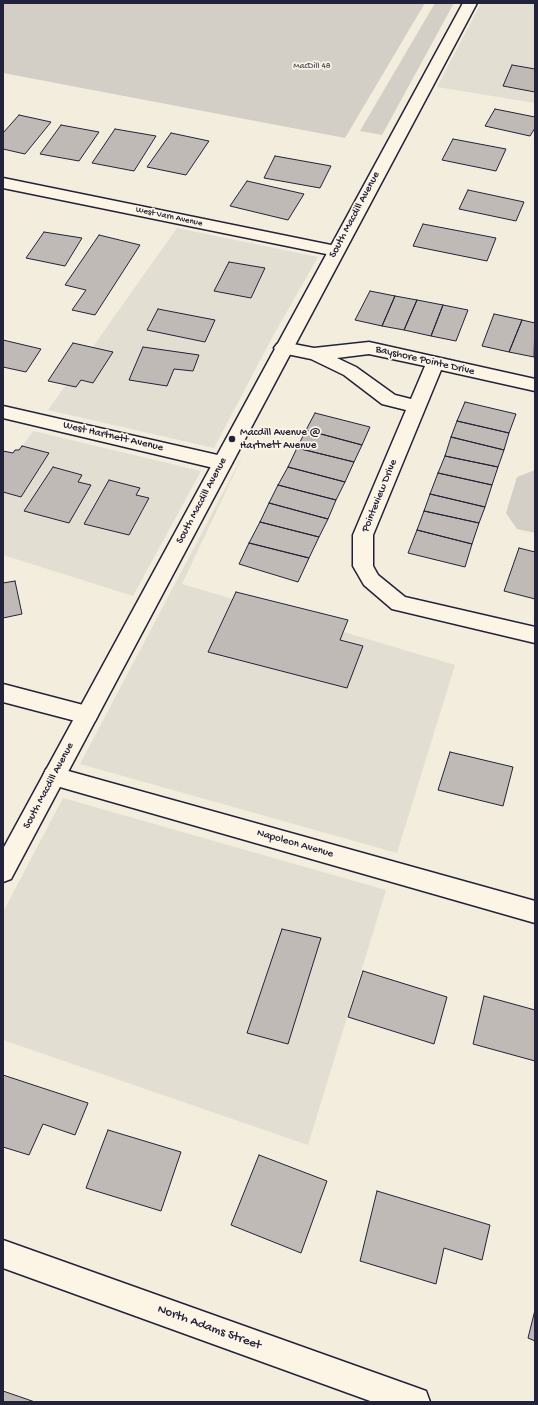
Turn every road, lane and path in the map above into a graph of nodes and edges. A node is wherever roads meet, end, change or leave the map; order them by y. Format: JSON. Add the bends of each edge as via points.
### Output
{"nodes":[{"id":1,"x":470,"y":3,"type":"edge"},
{"id":2,"x":3,"y":183,"type":"edge"},
{"id":3,"x":336,"y":251,"type":"junction"},
{"id":4,"x":283,"y":348,"type":"junction"},
{"id":5,"x":314,"y":354,"type":"junction"},
{"id":6,"x":435,"y":363,"type":"junction"},
{"id":7,"x":535,"y":385,"type":"edge"},
{"id":8,"x":417,"y":407,"type":"junction"},
{"id":9,"x":3,"y":412,"type":"edge"},
{"id":10,"x":222,"y":463,"type":"junction"},
{"id":11,"x":535,"y":634,"type":"edge"},
{"id":12,"x":3,"y":692,"type":"edge"},
{"id":13,"x":86,"y":715,"type":"junction"},
{"id":14,"x":54,"y":776,"type":"junction"},
{"id":15,"x":3,"y":872,"type":"edge"},
{"id":16,"x":535,"y":912,"type":"edge"},
{"id":17,"x":3,"y":1254,"type":"edge"},
{"id":18,"x":415,"y":1402,"type":"edge"}],
"edges":[{"from":1,"to":3,"type":"street","name":"South Macdill Avenue"},
{"from":2,"to":3,"type":"street","name":"West Varn Avenue"},
{"from":3,"to":4,"type":"street","name":"South Macdill Avenue"},
{"from":4,"to":5,"type":"street","name":"Bayshore Pointe Drive"},
{"from":4,"to":10,"type":"street","name":"South Macdill Avenue"},
{"from":5,"to":6,"type":"street","name":"Bayshore Pointe Drive","via":[[369,348]]},
{"from":5,"to":8,"type":"street","name":"Bayshore Pointe Drive","via":[[350,371],[389,400]]},
{"from":6,"to":7,"type":"street","name":"Bayshore Pointe Drive"},
{"from":6,"to":8,"type":"street","name":"Pointeview Drive"},
{"from":8,"to":11,"type":"street","name":"Pointeview Drive","via":[[363,535],[363,566],[371,580],[400,602]]},
{"from":9,"to":10,"type":"street","name":"West Hartnett Avenue"},
{"from":10,"to":13,"type":"street","name":"South Macdill Avenue"},
{"from":12,"to":13,"type":"street"},
{"from":13,"to":14,"type":"street","name":"South Macdill Avenue"},
{"from":14,"to":15,"type":"street","name":"South Macdill Avenue"},
{"from":14,"to":16,"type":"street","name":"Napoleon Avenue"},
{"from":17,"to":18,"type":"street","name":"North Adams Street"}]}
